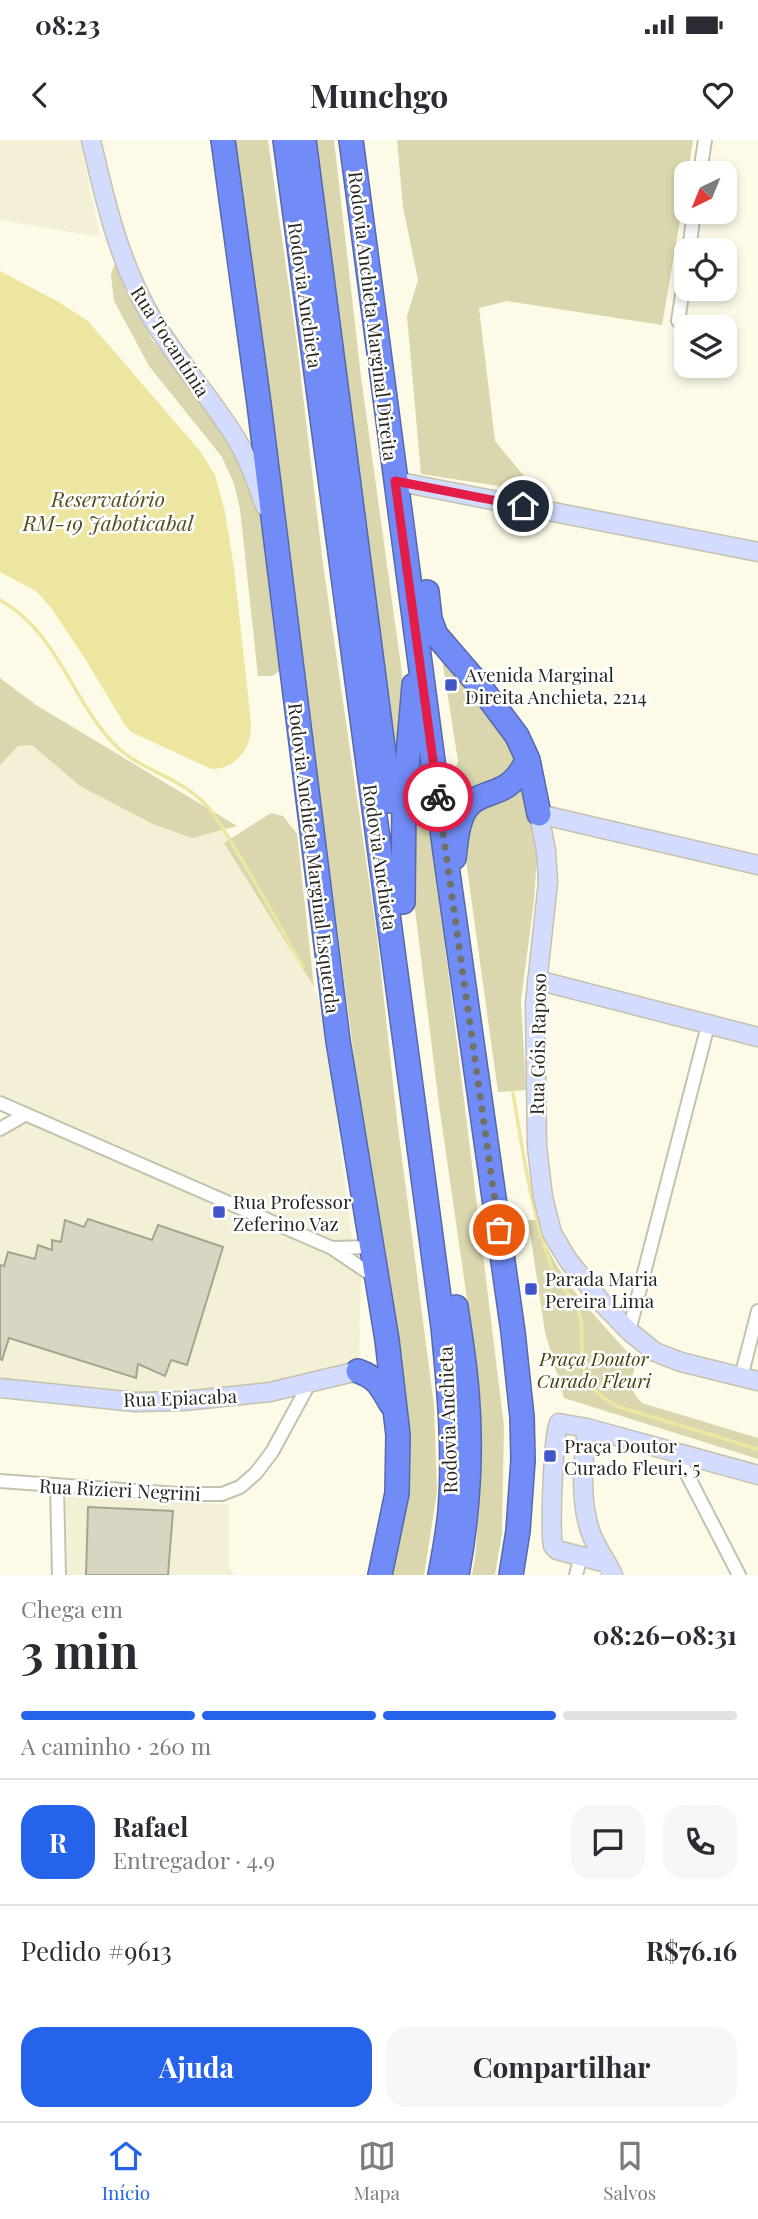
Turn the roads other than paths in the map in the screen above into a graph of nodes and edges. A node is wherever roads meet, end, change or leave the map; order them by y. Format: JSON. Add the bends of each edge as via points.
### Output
{"nodes":[{"id":1,"x":91,"y":140,"type":"edge"},
{"id":2,"x":223,"y":140,"type":"edge"},
{"id":3,"x":285,"y":140,"type":"edge"},
{"id":4,"x":304,"y":140,"type":"edge"},
{"id":5,"x":351,"y":140,"type":"edge"},
{"id":6,"x":705,"y":140,"type":"edge"},
{"id":7,"x":702,"y":161,"type":"edge"},
{"id":8,"x":395,"y":481,"type":"junction"},
{"id":9,"x":402,"y":531,"type":"junction"},
{"id":10,"x":275,"y":532,"type":"junction"},
{"id":11,"x":758,"y":552,"type":"edge"},
{"id":12,"x":418,"y":641,"type":"junction"},
{"id":13,"x":528,"y":760,"type":"junction"},
{"id":14,"x":497,"y":791,"type":"junction"},
{"id":15,"x":539,"y":814,"type":"junction"},
{"id":16,"x":758,"y":865,"type":"edge"},
{"id":17,"x":452,"y":888,"type":"junction"},
{"id":18,"x":402,"y":902,"type":"junction"},
{"id":19,"x":537,"y":980,"type":"junction"},
{"id":20,"x":708,"y":1025,"type":"junction"},
{"id":21,"x":758,"y":1037,"type":"edge"},
{"id":22,"x":0,"y":1102,"type":"edge"},
{"id":23,"x":26,"y":1114,"type":"junction"},
{"id":24,"x":0,"y":1129,"type":"edge"},
{"id":25,"x":371,"y":1247,"type":"junction"},
{"id":26,"x":331,"y":1248,"type":"junction"},
{"id":27,"x":375,"y":1277,"type":"junction"},
{"id":28,"x":758,"y":1311,"type":"edge"},
{"id":29,"x":629,"y":1331,"type":"junction"},
{"id":30,"x":387,"y":1340,"type":"junction"},
{"id":31,"x":358,"y":1371,"type":"junction"},
{"id":32,"x":750,"y":1379,"type":"edge"},
{"id":33,"x":309,"y":1384,"type":"junction"},
{"id":34,"x":0,"y":1388,"type":"edge"},
{"id":35,"x":395,"y":1410,"type":"junction"},
{"id":36,"x":587,"y":1428,"type":"junction"},
{"id":37,"x":676,"y":1453,"type":"junction"},
{"id":38,"x":758,"y":1475,"type":"edge"},
{"id":39,"x":0,"y":1481,"type":"edge"},
{"id":40,"x":57,"y":1485,"type":"junction"},
{"id":41,"x":581,"y":1556,"type":"junction"},
{"id":42,"x":610,"y":1569,"type":"edge"},
{"id":43,"x":59,"y":1575,"type":"edge"},
{"id":44,"x":380,"y":1575,"type":"edge"},
{"id":45,"x":440,"y":1575,"type":"edge"},
{"id":46,"x":457,"y":1575,"type":"edge"},
{"id":47,"x":512,"y":1575,"type":"edge"},
{"id":48,"x":576,"y":1575,"type":"edge"},
{"id":49,"x":739,"y":1575,"type":"edge"}],
"edges":[{"from":1,"to":10,"type":"street","name":"Rua Tocantínia","via":[[116,241],[134,285],[152,319],[239,442]]},
{"from":2,"to":10,"type":"highway","name":"Rodovia Anchieta Marginal Esquerda"},
{"from":3,"to":45,"type":"highway","name":"Rodovia Anchieta","via":[[443,1327],[452,1457]]},
{"from":4,"to":18,"type":"highway","name":"Rodovia Anchieta"},
{"from":5,"to":8,"type":"highway","name":"Rodovia Anchieta Marginal Direita"},
{"from":6,"to":7,"type":"street"},
{"from":8,"to":9,"type":"highway","name":"Rodovia Anchieta Marginal Direita"},
{"from":8,"to":11,"type":"street"},
{"from":9,"to":12,"type":"highway","name":"Rodovia Anchieta Marginal Direita"},
{"from":9,"to":13,"type":"highway","via":[[423,561],[436,635],[501,713]]},
{"from":10,"to":25,"type":"highway","name":"Rodovia Anchieta Marginal Esquerda","via":[[338,1041]]},
{"from":12,"to":17,"type":"highway","name":"Rodovia Anchieta Marginal Direita"},
{"from":12,"to":18,"type":"highway","via":[[404,802]]},
{"from":13,"to":14,"type":"highway","via":[[509,785]]},
{"from":13,"to":15,"type":"highway"},
{"from":14,"to":15,"type":"highway"},
{"from":14,"to":17,"type":"highway","via":[[466,808],[460,821]]},
{"from":15,"to":16,"type":"street"},
{"from":15,"to":19,"type":"street","name":"Rua Góis Raposo","via":[[548,882]]},
{"from":17,"to":47,"type":"highway","name":"Rodovia Anchieta Marginal Direita","via":[[522,1417],[523,1460]]},
{"from":18,"to":46,"type":"highway","name":"Rodovia Anchieta","via":[[467,1392],[466,1504]]},
{"from":19,"to":20,"type":"street"},
{"from":19,"to":29,"type":"street","name":"Rua Góis Raposo","via":[[537,1147],[552,1233],[584,1282]]},
{"from":20,"to":21,"type":"street"},
{"from":20,"to":29,"type":"street"},
{"from":22,"to":23,"type":"street"},
{"from":23,"to":24,"type":"street"},
{"from":23,"to":26,"type":"street"},
{"from":25,"to":26,"type":"street"},
{"from":25,"to":27,"type":"highway","name":"Rodovia Anchieta Marginal Esquerda"},
{"from":26,"to":27,"type":"street"},
{"from":27,"to":30,"type":"highway","name":"Rodovia Anchieta Marginal Esquerda"},
{"from":28,"to":32,"type":"street"},
{"from":29,"to":32,"type":"street","name":"Rua Góis Raposo","via":[[667,1358]]},
{"from":30,"to":31,"type":"highway"},
{"from":30,"to":35,"type":"highway","name":"Rodovia Anchieta Marginal Esquerda"},
{"from":31,"to":33,"type":"street","name":"Rua Epiacaba"},
{"from":31,"to":35,"type":"highway","via":[[376,1380]]},
{"from":33,"to":34,"type":"street","name":"Rua Epiacaba","via":[[153,1402]]},
{"from":33,"to":40,"type":"street","name":"Rua Rizieri Negrini","via":[[272,1452],[240,1487],[222,1494],[178,1494]]},
{"from":35,"to":44,"type":"highway","name":"Rodovia Anchieta Marginal Esquerda","via":[[397,1493]]},
{"from":36,"to":37,"type":"street"},
{"from":36,"to":41,"type":"street","via":[[559,1423],[555,1456],[552,1543],[557,1550]]},
{"from":36,"to":42,"type":"street","via":[[587,1512],[592,1535]]},
{"from":37,"to":38,"type":"street"},
{"from":37,"to":49,"type":"street"},
{"from":39,"to":40,"type":"street","name":"Rua Rizieri Negrini"},
{"from":40,"to":43,"type":"street"},
{"from":41,"to":42,"type":"street"},
{"from":41,"to":48,"type":"street"}]}
